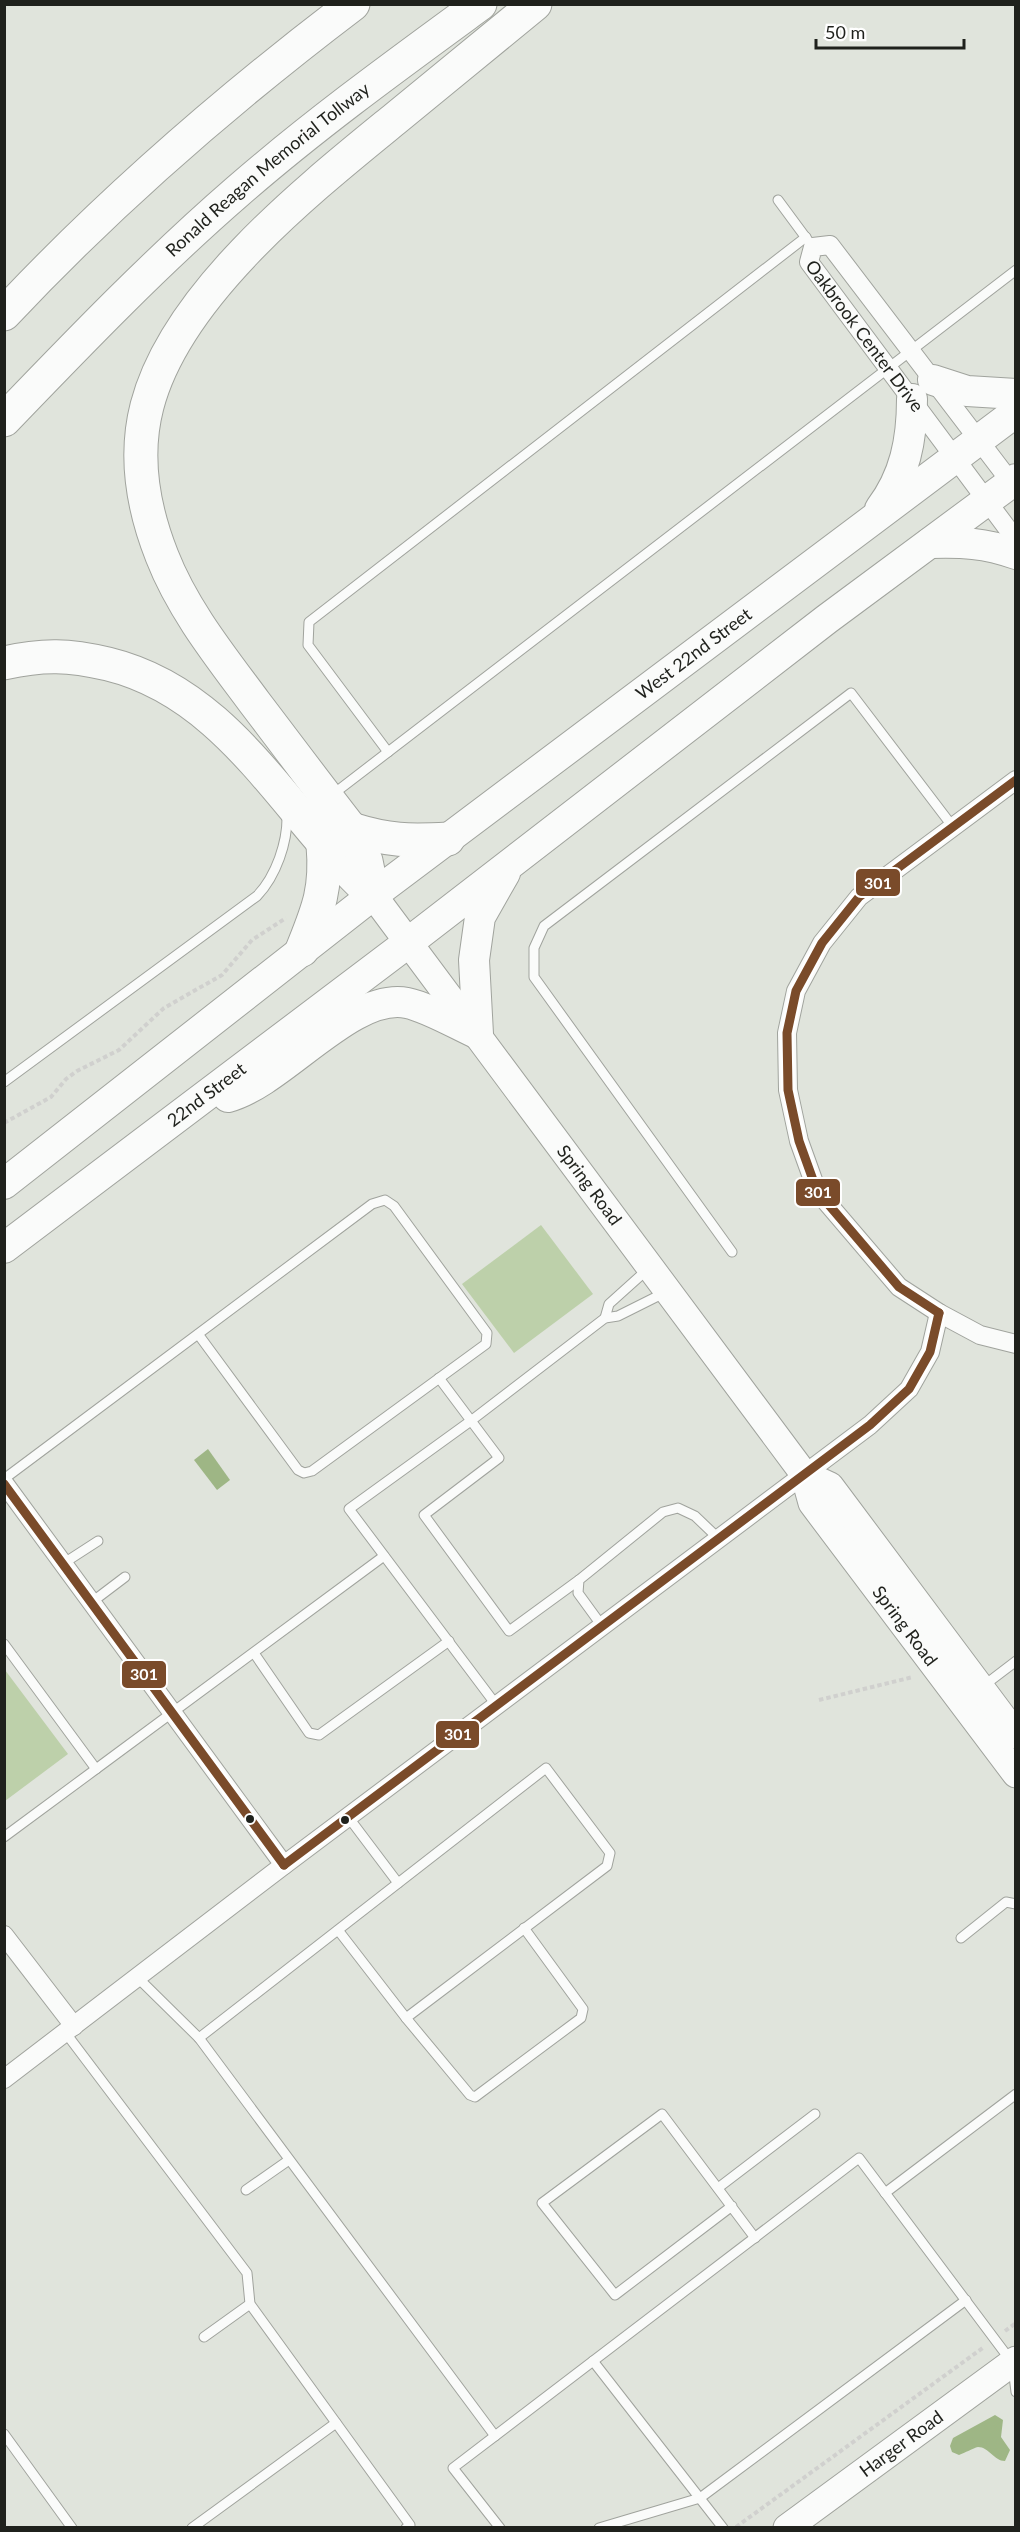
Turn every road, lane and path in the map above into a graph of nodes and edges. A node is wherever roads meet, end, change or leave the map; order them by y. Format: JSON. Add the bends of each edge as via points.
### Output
{"nodes":[{"id":1,"x":348,"y":4,"type":"edge"},
{"id":2,"x":353,"y":4,"type":"edge"},
{"id":3,"x":480,"y":4,"type":"edge"},
{"id":4,"x":536,"y":4,"type":"edge"},
{"id":5,"x":295,"y":49,"type":"junction"},
{"id":6,"x":778,"y":200,"type":"dead end"},
{"id":7,"x":809,"y":242,"type":"junction"},
{"id":8,"x":1016,"y":270,"type":"edge"},
{"id":9,"x":4,"y":314,"type":"edge"},
{"id":10,"x":910,"y":349,"type":"junction"},
{"id":11,"x":70,"y":351,"type":"junction"},
{"id":12,"x":887,"y":366,"type":"junction"},
{"id":13,"x":922,"y":389,"type":"junction"},
{"id":14,"x":1016,"y":394,"type":"edge"},
{"id":15,"x":1016,"y":412,"type":"edge"},
{"id":16,"x":4,"y":420,"type":"edge"},
{"id":17,"x":4,"y":432,"type":"edge"},
{"id":18,"x":979,"y":441,"type":"junction"},
{"id":19,"x":956,"y":458,"type":"junction"},
{"id":20,"x":1014,"y":484,"type":"edge"},
{"id":21,"x":987,"y":501,"type":"junction"},
{"id":22,"x":872,"y":520,"type":"junction"},
{"id":23,"x":1016,"y":540,"type":"edge"},
{"id":24,"x":930,"y":543,"type":"junction"},
{"id":25,"x":1016,"y":554,"type":"edge"},
{"id":26,"x":4,"y":663,"type":"edge"},
{"id":27,"x":388,"y":752,"type":"junction"},
{"id":28,"x":1016,"y":780,"type":"edge"},
{"id":29,"x":286,"y":798,"type":"junction"},
{"id":30,"x":327,"y":798,"type":"junction"},
{"id":31,"x":953,"y":827,"type":"junction"},
{"id":32,"x":351,"y":830,"type":"junction"},
{"id":33,"x":448,"y":838,"type":"junction"},
{"id":34,"x":323,"y":846,"type":"junction"},
{"id":35,"x":510,"y":864,"type":"junction"},
{"id":36,"x":373,"y":895,"type":"junction"},
{"id":37,"x":288,"y":916,"type":"dead end"},
{"id":38,"x":409,"y":942,"type":"junction"},
{"id":39,"x":303,"y":950,"type":"junction"},
{"id":40,"x":478,"y":1034,"type":"junction"},
{"id":41,"x":4,"y":1082,"type":"edge"},
{"id":42,"x":198,"y":1103,"type":"junction"},
{"id":43,"x":4,"y":1123,"type":"edge"},
{"id":44,"x":4,"y":1184,"type":"edge"},
{"id":45,"x":4,"y":1248,"type":"edge"},
{"id":46,"x":732,"y":1252,"type":"dead end"},
{"id":47,"x":650,"y":1267,"type":"junction"},
{"id":48,"x":668,"y":1291,"type":"junction"},
{"id":49,"x":939,"y":1313,"type":"junction"},
{"id":50,"x":605,"y":1318,"type":"junction"},
{"id":51,"x":198,"y":1334,"type":"junction"},
{"id":52,"x":1016,"y":1344,"type":"edge"},
{"id":53,"x":439,"y":1378,"type":"junction"},
{"id":54,"x":472,"y":1420,"type":"junction"},
{"id":55,"x":804,"y":1474,"type":"junction"},
{"id":56,"x":4,"y":1481,"type":"edge"},
{"id":57,"x":718,"y":1538,"type":"junction"},
{"id":58,"x":98,"y":1541,"type":"dead end"},
{"id":59,"x":384,"y":1556,"type":"junction"},
{"id":60,"x":64,"y":1563,"type":"junction"},
{"id":61,"x":125,"y":1577,"type":"dead end"},
{"id":62,"x":579,"y":1580,"type":"junction"},
{"id":63,"x":92,"y":1602,"type":"junction"},
{"id":64,"x":602,"y":1626,"type":"junction"},
{"id":65,"x":449,"y":1641,"type":"junction"},
{"id":66,"x":4,"y":1644,"type":"edge"},
{"id":67,"x":254,"y":1653,"type":"junction"},
{"id":68,"x":1016,"y":1661,"type":"edge"},
{"id":69,"x":913,"y":1677,"type":"dead end"},
{"id":70,"x":980,"y":1688,"type":"junction"},
{"id":71,"x":819,"y":1700,"type":"dead end"},
{"id":72,"x":497,"y":1706,"type":"junction"},
{"id":73,"x":173,"y":1713,"type":"junction"},
{"id":74,"x":1016,"y":1735,"type":"edge"},
{"id":75,"x":96,"y":1769,"type":"junction"},
{"id":76,"x":1016,"y":1774,"type":"edge"},
{"id":77,"x":349,"y":1818,"type":"junction"},
{"id":78,"x":4,"y":1836,"type":"edge"},
{"id":79,"x":284,"y":1865,"type":"junction"},
{"id":80,"x":398,"y":1883,"type":"junction"},
{"id":81,"x":1016,"y":1904,"type":"edge"},
{"id":82,"x":524,"y":1928,"type":"junction"},
{"id":83,"x":338,"y":1930,"type":"junction"},
{"id":84,"x":4,"y":1935,"type":"edge"},
{"id":85,"x":961,"y":1938,"type":"dead end"},
{"id":86,"x":137,"y":1977,"type":"junction"},
{"id":87,"x":406,"y":2018,"type":"junction"},
{"id":88,"x":70,"y":2029,"type":"junction"},
{"id":89,"x":199,"y":2038,"type":"junction"},
{"id":90,"x":4,"y":2079,"type":"edge"},
{"id":91,"x":1016,"y":2094,"type":"edge"},
{"id":92,"x":815,"y":2114,"type":"dead end"},
{"id":93,"x":289,"y":2160,"type":"junction"},
{"id":94,"x":718,"y":2188,"type":"junction"},
{"id":95,"x":246,"y":2190,"type":"dead end"},
{"id":96,"x":885,"y":2193,"type":"junction"},
{"id":97,"x":732,"y":2206,"type":"junction"},
{"id":98,"x":755,"y":2238,"type":"junction"},
{"id":99,"x":966,"y":2300,"type":"junction"},
{"id":100,"x":250,"y":2304,"type":"junction"},
{"id":101,"x":1016,"y":2323,"type":"edge"},
{"id":102,"x":204,"y":2337,"type":"dead end"},
{"id":103,"x":995,"y":2339,"type":"junction"},
{"id":104,"x":593,"y":2361,"type":"junction"},
{"id":105,"x":1014,"y":2362,"type":"edge"},
{"id":106,"x":1016,"y":2392,"type":"edge"},
{"id":107,"x":336,"y":2423,"type":"junction"},
{"id":108,"x":4,"y":2434,"type":"edge"},
{"id":109,"x":495,"y":2436,"type":"junction"},
{"id":110,"x":700,"y":2498,"type":"junction"},
{"id":111,"x":72,"y":2528,"type":"edge"},
{"id":112,"x":192,"y":2528,"type":"edge"},
{"id":113,"x":406,"y":2528,"type":"edge"},
{"id":114,"x":500,"y":2528,"type":"edge"},
{"id":115,"x":598,"y":2528,"type":"edge"},
{"id":116,"x":723,"y":2528,"type":"edge"},
{"id":117,"x":735,"y":2528,"type":"edge"},
{"id":118,"x":787,"y":2528,"type":"edge"}],
"edges":[{"from":1,"to":5,"type":"highway"},
{"from":2,"to":5,"type":"highway"},
{"from":3,"to":11,"type":"highway","name":"Ronald Reagan Memorial Tollway","via":[[238,190]]},
{"from":4,"to":30,"type":"highway","via":[[334,168],[270,227],[195,309],[165,358],[147,406],[141,440],[142,483],[162,557],[205,635]]},
{"from":5,"to":9,"type":"highway","via":[[152,169]]},
{"from":6,"to":7,"type":"lane"},
{"from":7,"to":10,"type":"street","name":"Oakbrook Center Drive","via":[[830,245]]},
{"from":7,"to":12,"type":"street","name":"Oakbrook Center Drive","via":[[809,262]]},
{"from":7,"to":27,"type":"lane","via":[[309,622],[308,645]]},
{"from":8,"to":10,"type":"lane"},
{"from":10,"to":12,"type":"lane"},
{"from":10,"to":13,"type":"street","name":"Oakbrook Center Drive"},
{"from":11,"to":16,"type":"highway","name":"Ronald Reagan Memorial Tollway"},
{"from":11,"to":17,"type":"highway","name":"Ronald Reagan Memorial Tollway"},
{"from":12,"to":13,"type":"street","name":"Oakbrook Center Drive"},
{"from":12,"to":27,"type":"lane"},
{"from":13,"to":14,"type":"main road"},
{"from":13,"to":18,"type":"street","name":"Oakbrook Center Drive"},
{"from":13,"to":19,"type":"street","name":"Oakbrook Center Drive"},
{"from":13,"to":22,"type":"main road","via":[[894,490]]},
{"from":15,"to":18,"type":"main road","name":"West 22nd Street"},
{"from":18,"to":19,"type":"main road","name":"West 22nd Street"},
{"from":18,"to":20,"type":"street","name":"Oakbrook Center Drive"},
{"from":19,"to":21,"type":"street","name":"Oakbrook Center Drive"},
{"from":19,"to":22,"type":"main road","name":"West 22nd Street"},
{"from":20,"to":21,"type":"main road"},
{"from":21,"to":23,"type":"street","name":"Oakbrook Center Drive"},
{"from":21,"to":24,"type":"main road"},
{"from":22,"to":33,"type":"main road","name":"West 22nd Street"},
{"from":24,"to":25,"type":"main road","via":[[969,542]]},
{"from":24,"to":35,"type":"main road"},
{"from":26,"to":29,"type":"highway","via":[[74,656],[136,671],[192,702],[234,740]]},
{"from":27,"to":30,"type":"lane"},
{"from":28,"to":31,"type":"street"},
{"from":29,"to":34,"type":"highway"},
{"from":29,"to":41,"type":"lane","via":[[287,826],[274,873],[257,896]]},
{"from":30,"to":32,"type":"highway"},
{"from":31,"to":46,"type":"lane","via":[[851,693],[544,926],[534,948],[534,977]]},
{"from":31,"to":49,"type":"street","via":[[859,897],[822,943],[796,991],[787,1034],[788,1090],[799,1141],[817,1191],[899,1287]]},
{"from":32,"to":33,"type":"highway","via":[[383,839]]},
{"from":32,"to":36,"type":"highway","via":[[366,861]]},
{"from":33,"to":36,"type":"main road","name":"West 22nd Street"},
{"from":34,"to":36,"type":"highway"},
{"from":34,"to":39,"type":"highway","via":[[326,872],[320,903]]},
{"from":35,"to":38,"type":"main road"},
{"from":35,"to":40,"type":"main road","via":[[480,918],[474,960]]},
{"from":36,"to":38,"type":"street","name":"Spring Road"},
{"from":36,"to":39,"type":"main road"},
{"from":37,"to":43,"type":"path","via":[[252,940],[222,975],[164,1008],[119,1050],[76,1071],[51,1097]]},
{"from":38,"to":40,"type":"street","name":"Spring Road"},
{"from":38,"to":42,"type":"main road","name":"22nd Street"},
{"from":39,"to":44,"type":"main road"},
{"from":40,"to":42,"type":"main road","via":[[409,1003],[396,1001],[367,1008],[341,1023],[278,1072],[231,1097]]},
{"from":40,"to":47,"type":"street","name":"Spring Road"},
{"from":42,"to":45,"type":"main road","name":"22nd Street"},
{"from":47,"to":48,"type":"street","name":"Spring Road"},
{"from":47,"to":50,"type":"lane","via":[[609,1304]]},
{"from":48,"to":50,"type":"lane","via":[[618,1316]]},
{"from":48,"to":55,"type":"street","name":"Spring Road"},
{"from":49,"to":52,"type":"street","via":[[980,1335]]},
{"from":49,"to":55,"type":"street","via":[[930,1352],[909,1389],[870,1425]]},
{"from":50,"to":54,"type":"lane"},
{"from":51,"to":53,"type":"lane","via":[[304,1473]]},
{"from":51,"to":53,"type":"lane","via":[[372,1204],[386,1200],[487,1333],[486,1344]]},
{"from":51,"to":56,"type":"lane"},
{"from":53,"to":54,"type":"lane"},
{"from":54,"to":59,"type":"lane","via":[[349,1509]]},
{"from":54,"to":62,"type":"lane","via":[[500,1458],[424,1515],[509,1631]]},
{"from":55,"to":57,"type":"street"},
{"from":55,"to":70,"type":"street","name":"Spring Road","via":[[830,1486]]},
{"from":55,"to":76,"type":"street","name":"Spring Road","via":[[812,1503]]},
{"from":56,"to":60,"type":"street"},
{"from":57,"to":62,"type":"lane","via":[[696,1516],[678,1508],[663,1512]]},
{"from":57,"to":64,"type":"street"},
{"from":58,"to":60,"type":"lane"},
{"from":59,"to":65,"type":"lane"},
{"from":59,"to":67,"type":"lane"},
{"from":60,"to":63,"type":"street"},
{"from":61,"to":63,"type":"lane"},
{"from":62,"to":64,"type":"lane","via":[[578,1593]]},
{"from":63,"to":73,"type":"street"},
{"from":64,"to":72,"type":"street"},
{"from":65,"to":67,"type":"lane","via":[[314,1736]]},
{"from":65,"to":72,"type":"lane"},
{"from":66,"to":75,"type":"lane"},
{"from":67,"to":73,"type":"lane"},
{"from":68,"to":70,"type":"lane"},
{"from":69,"to":71,"type":"path"},
{"from":70,"to":74,"type":"street","name":"Spring Road"},
{"from":72,"to":77,"type":"street"},
{"from":73,"to":75,"type":"lane"},
{"from":73,"to":79,"type":"street"},
{"from":75,"to":78,"type":"lane"},
{"from":77,"to":79,"type":"street"},
{"from":77,"to":80,"type":"lane"},
{"from":79,"to":86,"type":"street"},
{"from":80,"to":82,"type":"lane","via":[[546,1768],[610,1853],[607,1866]]},
{"from":80,"to":83,"type":"lane"},
{"from":81,"to":85,"type":"lane","via":[[1006,1902]]},
{"from":82,"to":87,"type":"lane"},
{"from":82,"to":87,"type":"lane","via":[[583,2009],[581,2018],[475,2097]]},
{"from":83,"to":87,"type":"lane"},
{"from":83,"to":89,"type":"lane"},
{"from":84,"to":88,"type":"street"},
{"from":86,"to":88,"type":"street"},
{"from":86,"to":89,"type":"lane"},
{"from":88,"to":90,"type":"street"},
{"from":88,"to":100,"type":"lane","via":[[247,2272]]},
{"from":89,"to":93,"type":"lane"},
{"from":91,"to":96,"type":"lane"},
{"from":92,"to":94,"type":"lane"},
{"from":93,"to":95,"type":"lane"},
{"from":93,"to":109,"type":"lane"},
{"from":94,"to":97,"type":"lane"},
{"from":94,"to":97,"type":"lane","via":[[662,2114],[542,2203],[615,2295]]},
{"from":96,"to":98,"type":"lane","via":[[859,2158]]},
{"from":96,"to":99,"type":"lane"},
{"from":97,"to":98,"type":"lane"},
{"from":98,"to":104,"type":"lane"},
{"from":99,"to":103,"type":"lane"},
{"from":99,"to":110,"type":"lane"},
{"from":100,"to":102,"type":"lane"},
{"from":100,"to":107,"type":"lane"},
{"from":101,"to":103,"type":"path"},
{"from":103,"to":105,"type":"lane"},
{"from":103,"to":117,"type":"path"},
{"from":104,"to":109,"type":"lane"},
{"from":104,"to":110,"type":"lane"},
{"from":105,"to":106,"type":"lane"},
{"from":105,"to":118,"type":"street","name":"Harger Road"},
{"from":107,"to":112,"type":"lane"},
{"from":107,"to":113,"type":"lane","via":[[410,2525]]},
{"from":108,"to":111,"type":"lane"},
{"from":109,"to":114,"type":"lane","via":[[453,2468]]},
{"from":110,"to":115,"type":"lane"},
{"from":110,"to":116,"type":"lane"}]}
